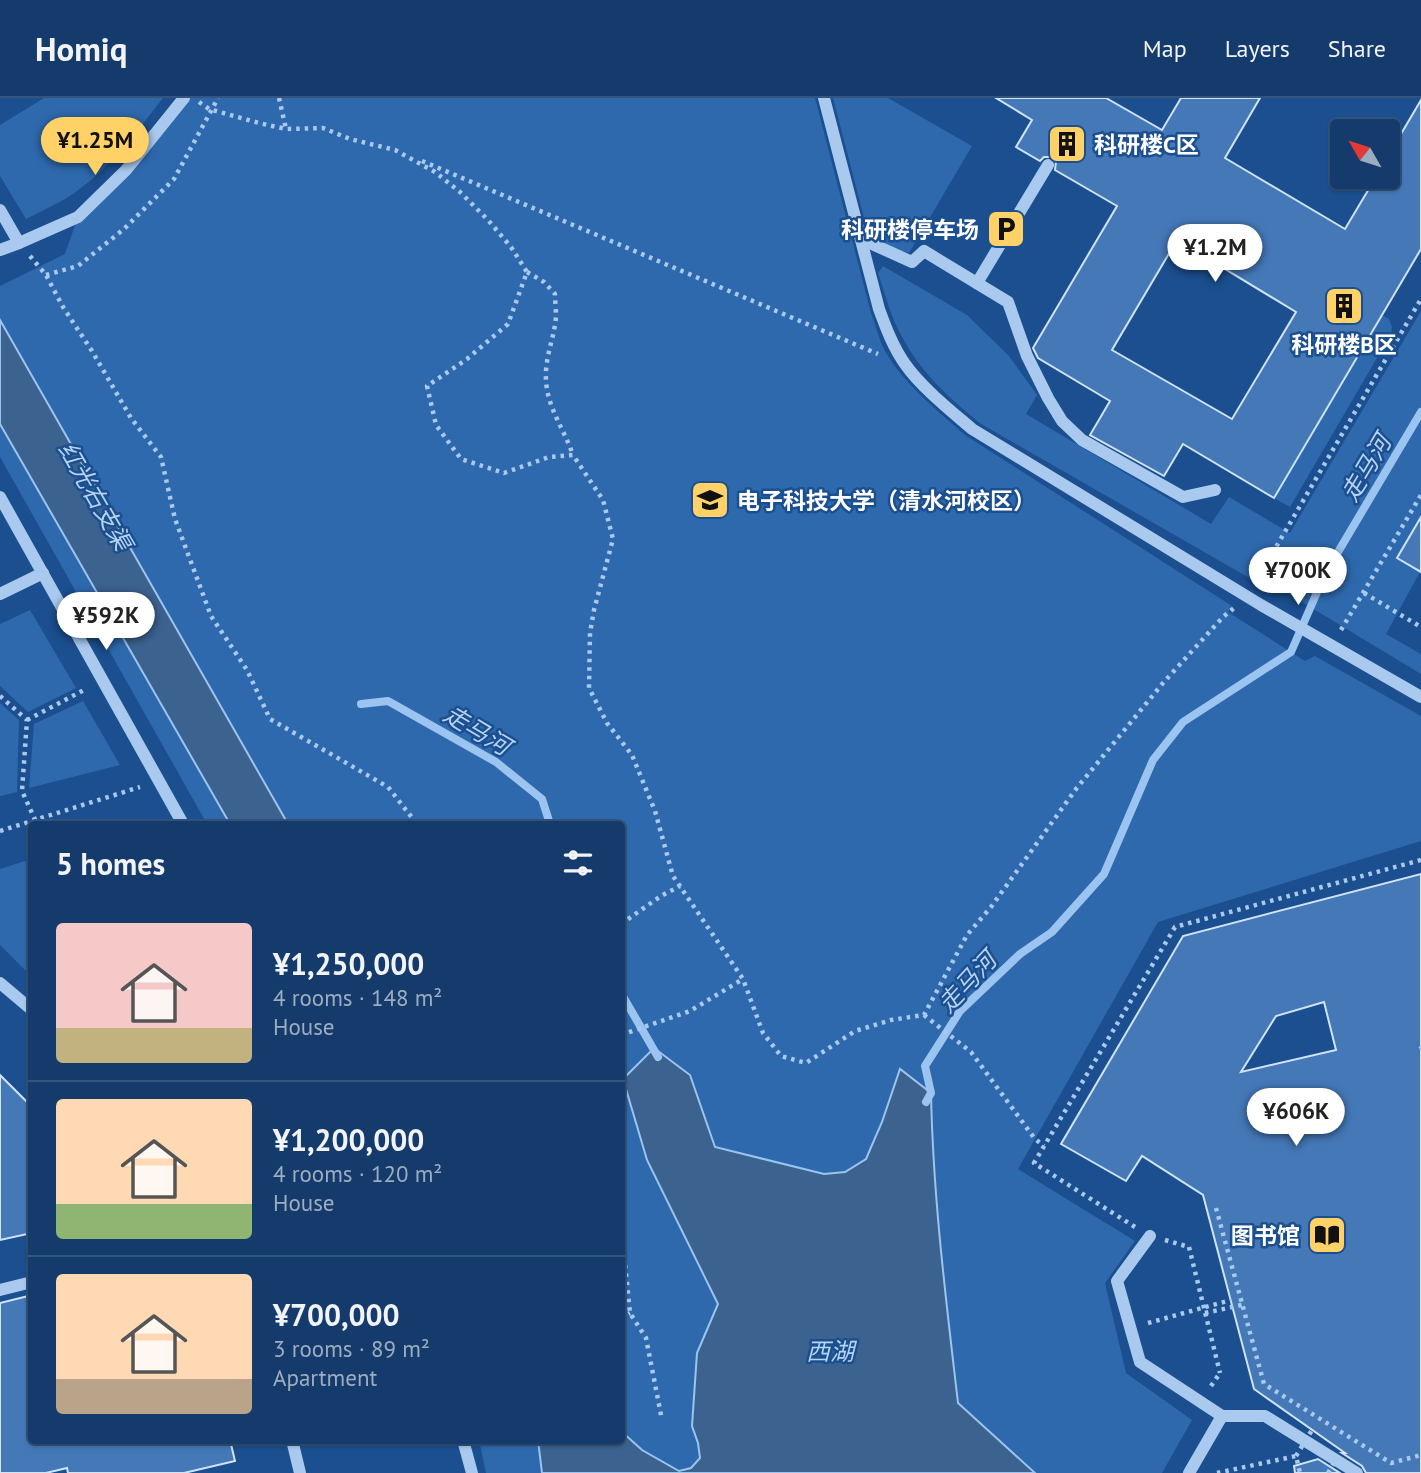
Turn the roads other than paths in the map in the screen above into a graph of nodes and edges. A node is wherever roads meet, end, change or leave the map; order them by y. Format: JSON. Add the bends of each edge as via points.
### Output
{"nodes":[{"id":1,"x":184,"y":98,"type":"edge"},
{"id":2,"x":824,"y":98,"type":"edge"},
{"id":3,"x":1048,"y":165,"type":"dead end"},
{"id":4,"x":0,"y":210,"type":"edge"},
{"id":5,"x":861,"y":239,"type":"junction"},
{"id":6,"x":19,"y":243,"type":"junction"},
{"id":7,"x":0,"y":250,"type":"edge"},
{"id":8,"x":977,"y":283,"type":"junction"},
{"id":9,"x":1215,"y":491,"type":"dead end"},
{"id":10,"x":0,"y":496,"type":"edge"},
{"id":11,"x":43,"y":573,"type":"junction"},
{"id":12,"x":0,"y":594,"type":"edge"},
{"id":13,"x":1421,"y":697,"type":"edge"},
{"id":14,"x":181,"y":821,"type":"edge"},
{"id":15,"x":0,"y":983,"type":"edge"},
{"id":16,"x":28,"y":1007,"type":"edge"},
{"id":17,"x":1150,"y":1236,"type":"road end"},
{"id":18,"x":28,"y":1283,"type":"edge"},
{"id":19,"x":0,"y":1290,"type":"edge"},
{"id":20,"x":1222,"y":1416,"type":"junction"},
{"id":21,"x":293,"y":1444,"type":"edge"},
{"id":22,"x":464,"y":1444,"type":"edge"},
{"id":23,"x":300,"y":1473,"type":"edge"},
{"id":24,"x":472,"y":1473,"type":"edge"},
{"id":25,"x":1189,"y":1473,"type":"edge"},
{"id":26,"x":1357,"y":1473,"type":"edge"}],
"edges":[{"from":1,"to":6,"type":"street","via":[[126,170],[78,217]]},
{"from":2,"to":5,"type":"street"},
{"from":3,"to":8,"type":"street"},
{"from":4,"to":6,"type":"street"},
{"from":5,"to":8,"type":"street","via":[[912,262],[924,251]]},
{"from":5,"to":13,"type":"street","via":[[879,309],[906,366],[972,429]]},
{"from":6,"to":7,"type":"street"},
{"from":8,"to":9,"type":"street","via":[[1008,302],[1048,398],[1062,421],[1082,440],[1183,497]]},
{"from":10,"to":11,"type":"street"},
{"from":11,"to":12,"type":"street"},
{"from":11,"to":14,"type":"street"},
{"from":15,"to":16,"type":"street"},
{"from":17,"to":20,"type":"street","via":[[1117,1281],[1140,1362]]},
{"from":18,"to":19,"type":"street"},
{"from":20,"to":25,"type":"street"},
{"from":20,"to":26,"type":"street","via":[[1265,1416]]},
{"from":21,"to":23,"type":"street"},
{"from":22,"to":24,"type":"street"}]}
